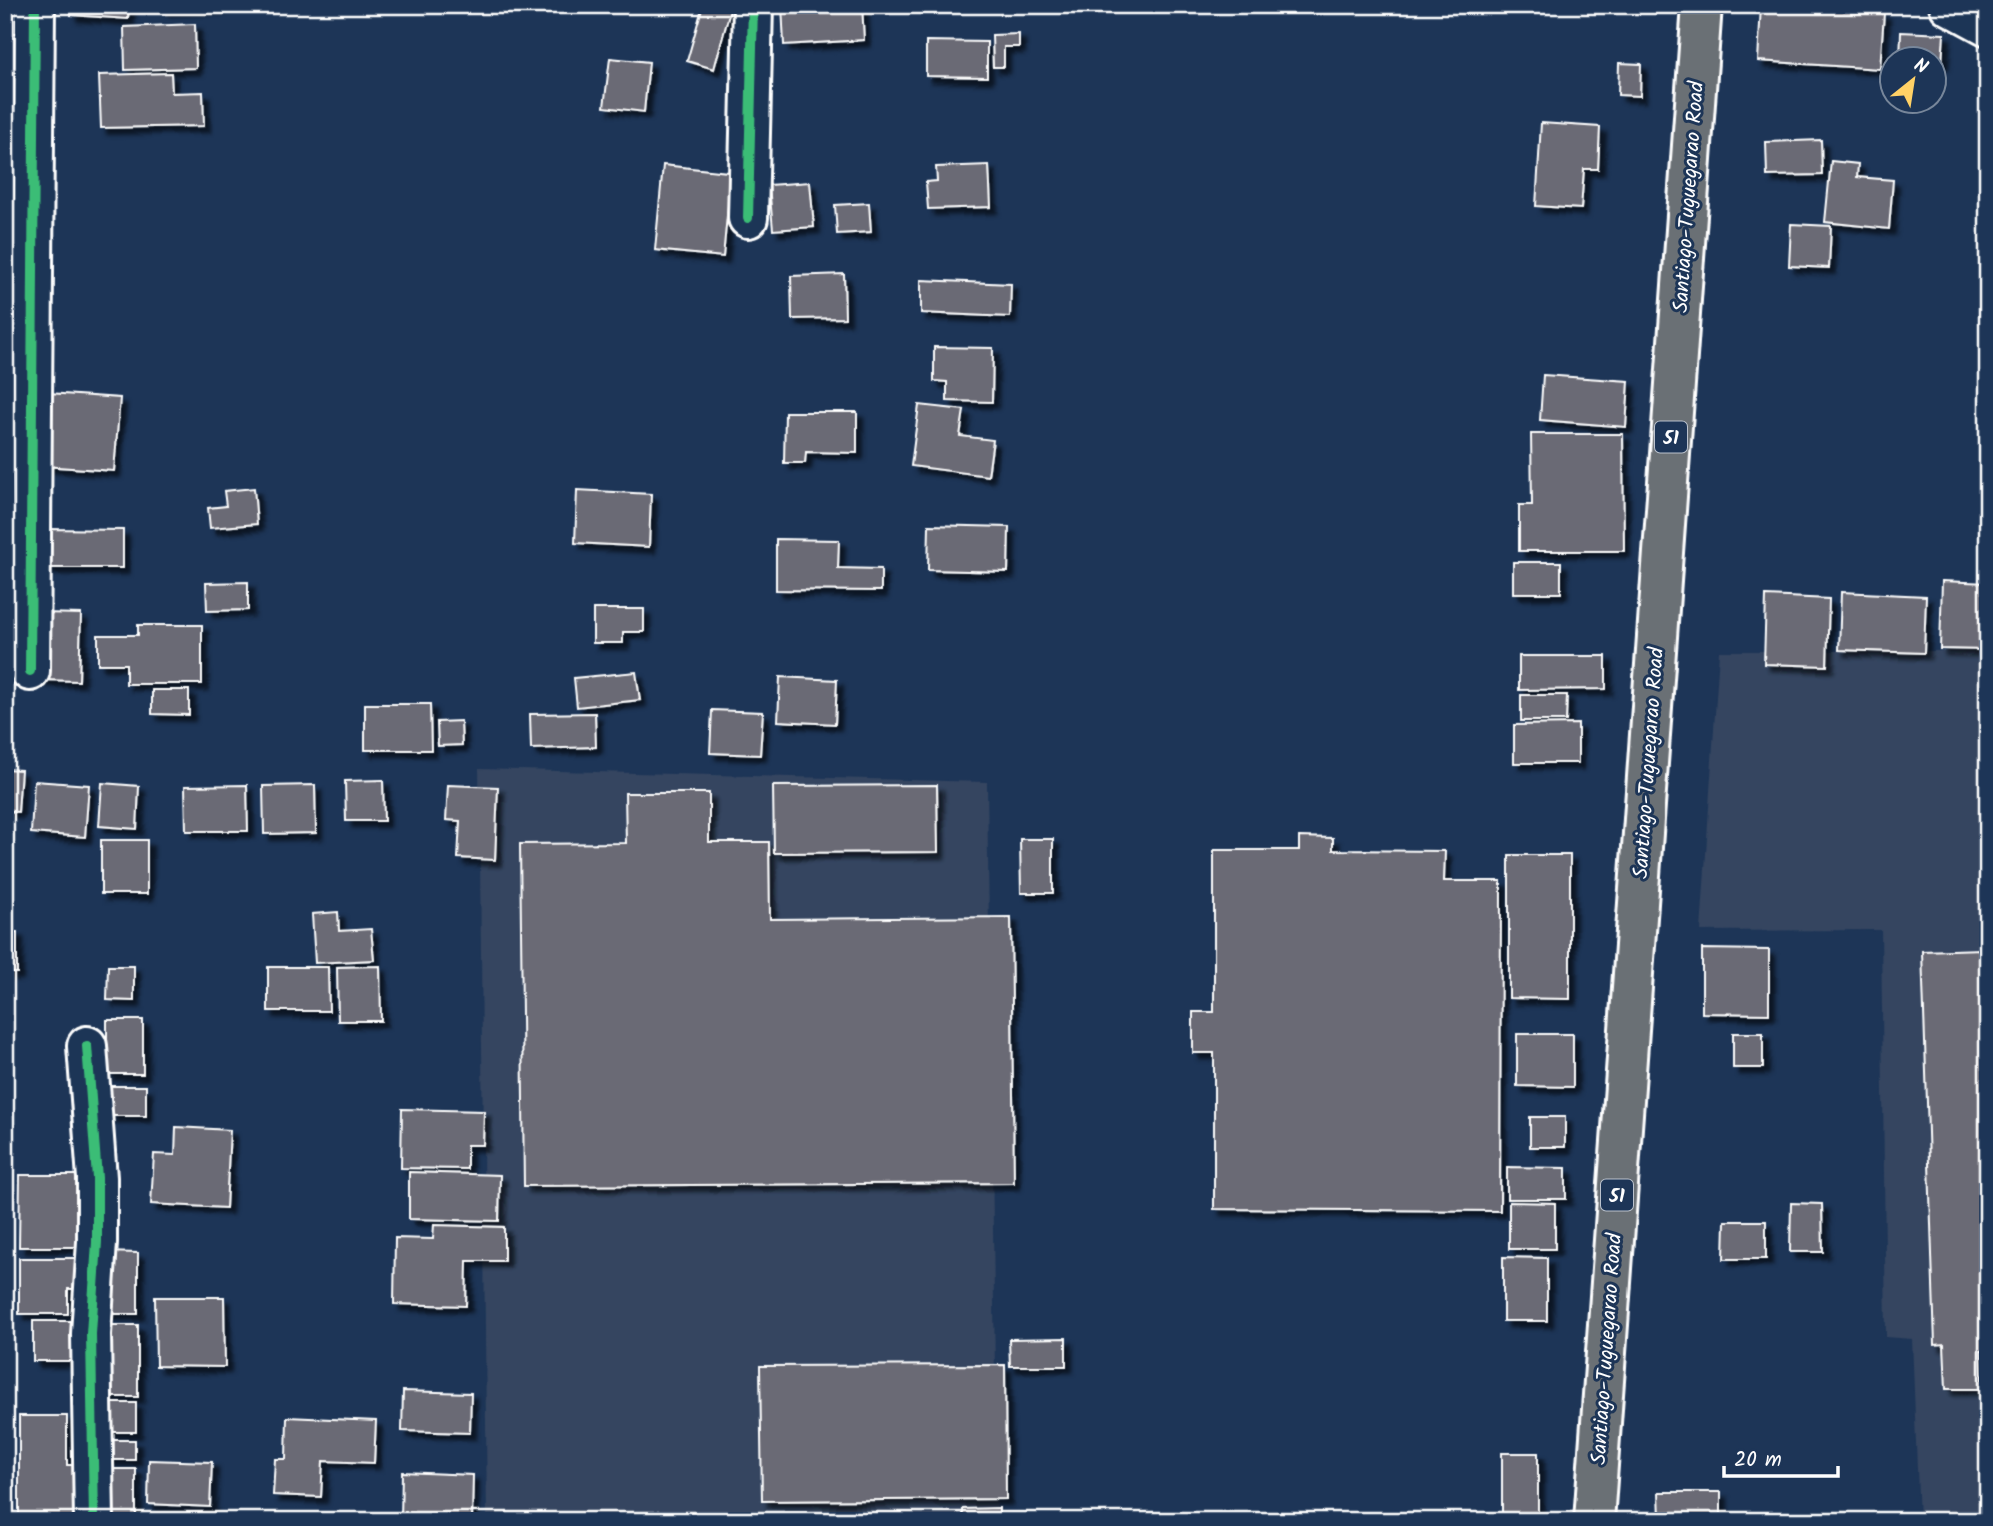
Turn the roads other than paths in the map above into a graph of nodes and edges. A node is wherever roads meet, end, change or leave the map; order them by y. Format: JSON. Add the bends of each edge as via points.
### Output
{"nodes":[{"id":1,"x":35,"y":5,"type":"edge"},
{"id":2,"x":753,"y":5,"type":"edge"},
{"id":3,"x":1702,"y":5,"type":"edge"},
{"id":4,"x":1950,"y":5,"type":"edge"},
{"id":5,"x":1988,"y":26,"type":"edge"},
{"id":6,"x":748,"y":218,"type":"dead end"},
{"id":7,"x":30,"y":671,"type":"dead end"},
{"id":8,"x":88,"y":1046,"type":"dead end"},
{"id":9,"x":94,"y":1521,"type":"edge"},
{"id":10,"x":1594,"y":1521,"type":"edge"}],
"edges":[{"from":1,"to":7,"type":"street"},
{"from":2,"to":6,"type":"street"},
{"from":3,"to":10,"type":"highway","name":"Santiago-Tuguegarao Road","number":"51"},
{"from":4,"to":5,"type":"street"},
{"from":8,"to":9,"type":"street","via":[[97,1178],[91,1334]]}]}
